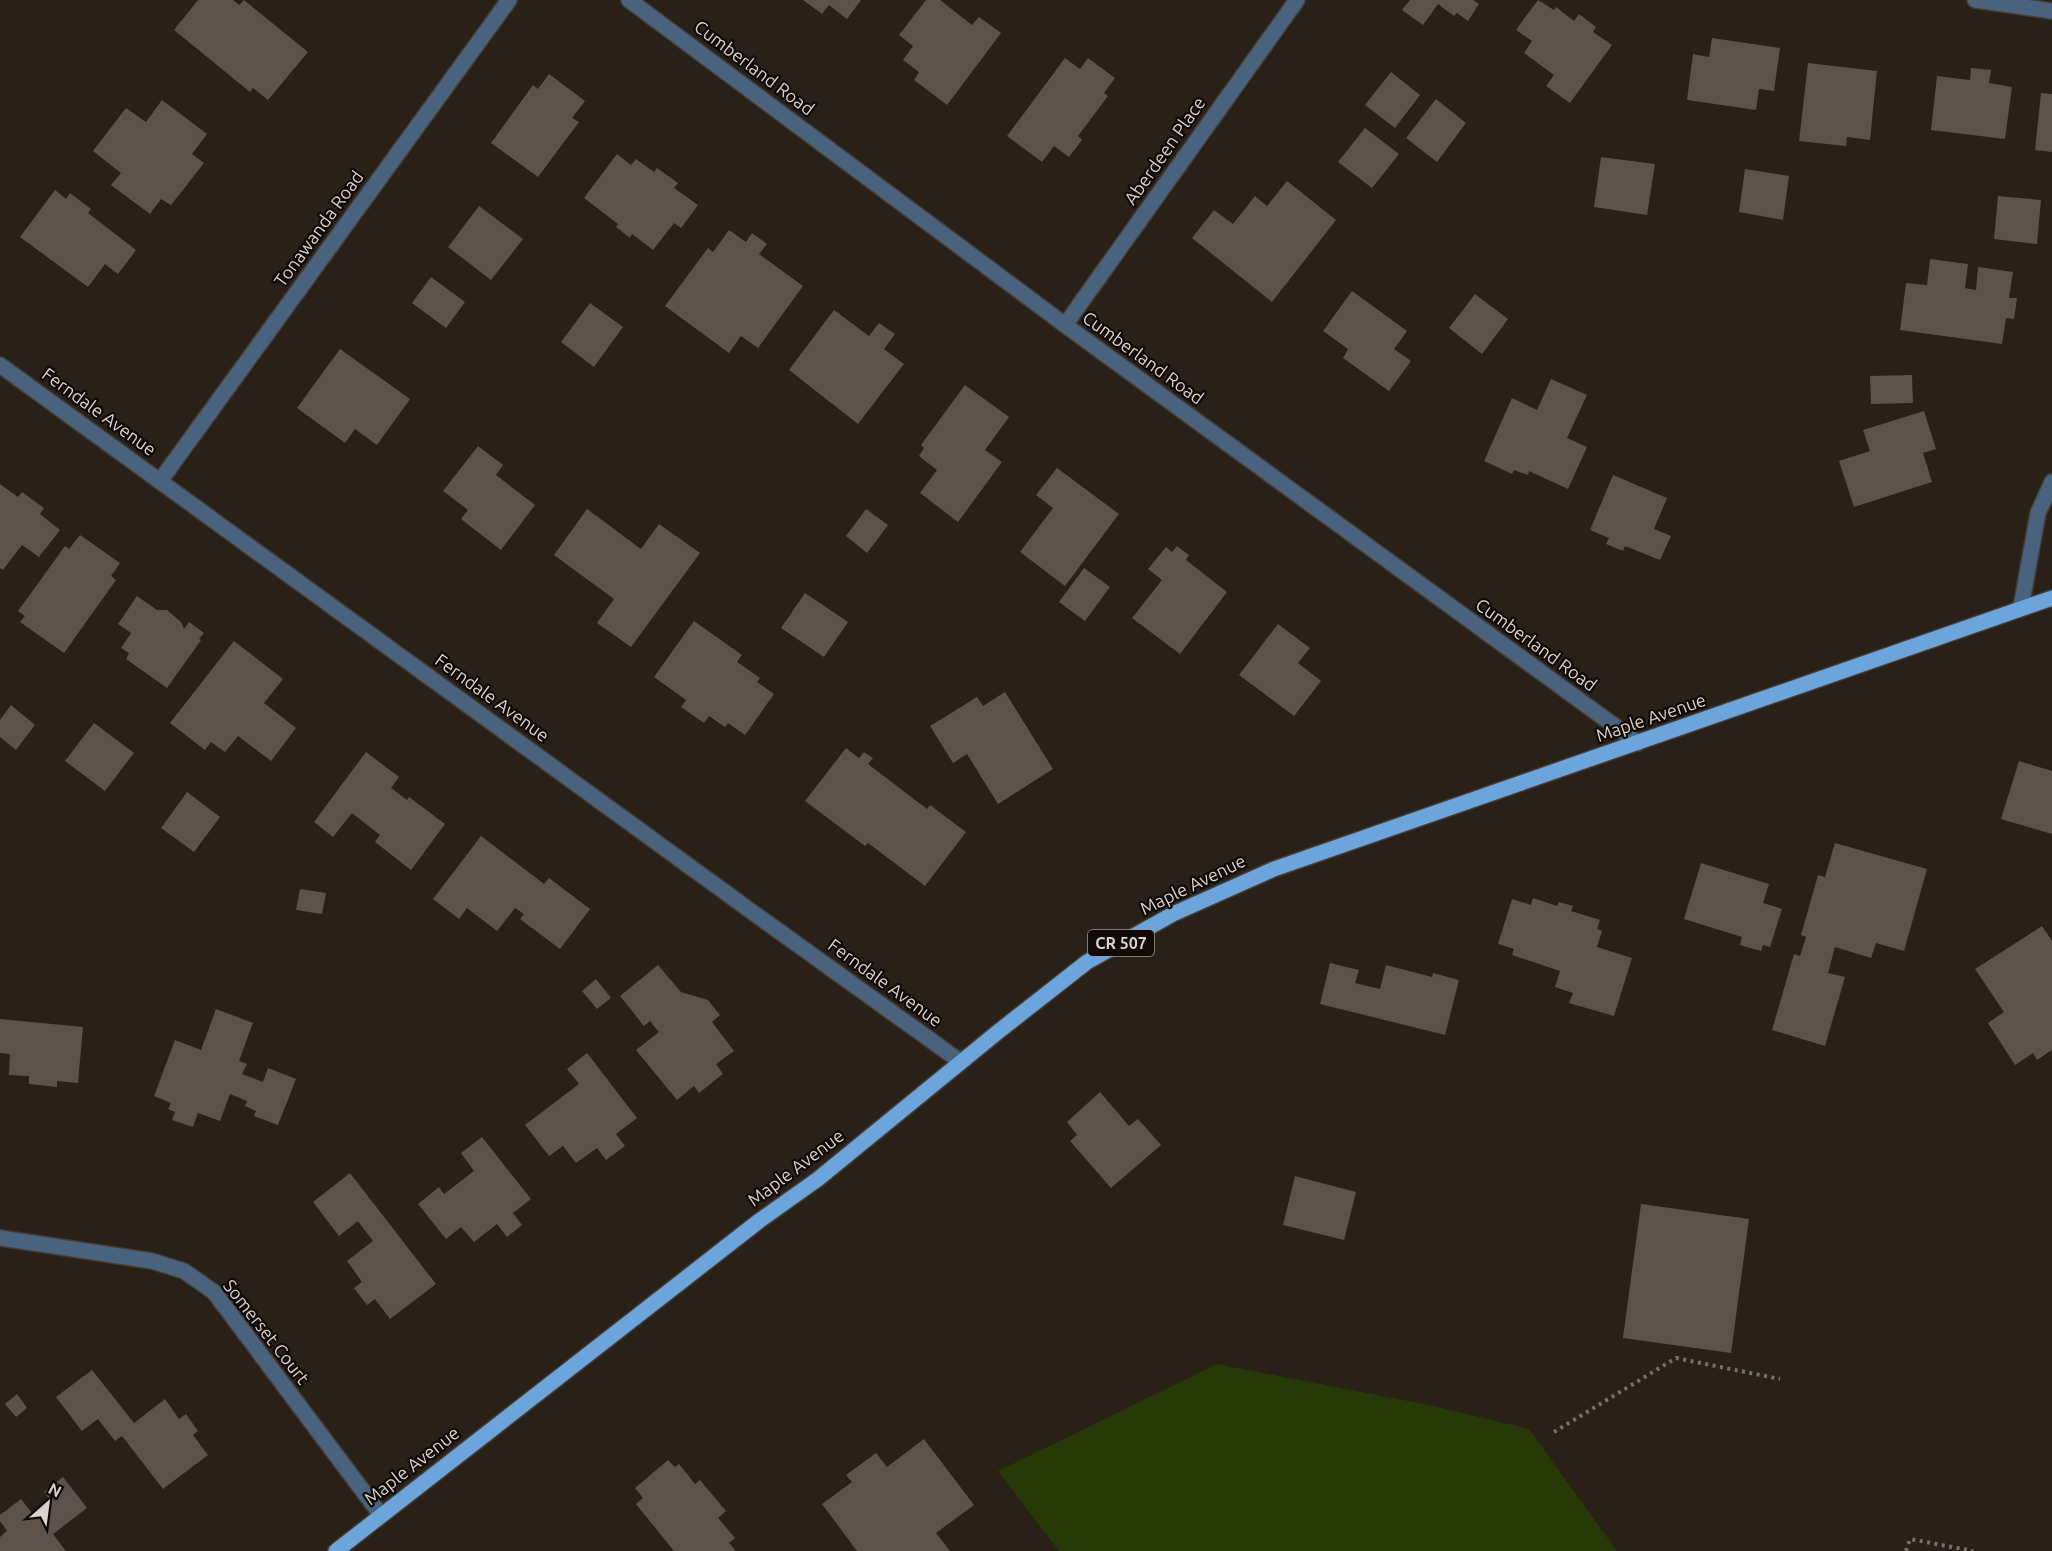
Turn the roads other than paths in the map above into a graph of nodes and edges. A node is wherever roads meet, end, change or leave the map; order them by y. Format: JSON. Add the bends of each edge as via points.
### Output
{"nodes":[{"id":1,"x":509,"y":0,"type":"edge"},
{"id":2,"x":629,"y":0,"type":"edge"},
{"id":3,"x":1297,"y":0,"type":"edge"},
{"id":4,"x":1975,"y":0,"type":"edge"},
{"id":5,"x":2052,"y":11,"type":"edge"},
{"id":6,"x":1065,"y":325,"type":"junction"},
{"id":7,"x":0,"y":365,"type":"edge"},
{"id":8,"x":160,"y":481,"type":"junction"},
{"id":9,"x":2052,"y":482,"type":"edge"},
{"id":10,"x":2052,"y":598,"type":"edge"},
{"id":11,"x":2021,"y":607,"type":"junction"},
{"id":12,"x":1638,"y":743,"type":"junction"},
{"id":13,"x":961,"y":1062,"type":"junction"},
{"id":14,"x":0,"y":1239,"type":"edge"},
{"id":15,"x":381,"y":1515,"type":"junction"},
{"id":16,"x":336,"y":1551,"type":"edge"}],
"edges":[{"from":1,"to":8,"type":"street","name":"Tonawanda Road"},
{"from":2,"to":6,"type":"street","name":"Cumberland Road"},
{"from":3,"to":6,"type":"street","name":"Aberdeen Place"},
{"from":4,"to":5,"type":"street"},
{"from":6,"to":12,"type":"street","name":"Cumberland Road"},
{"from":7,"to":8,"type":"street","name":"Ferndale Avenue"},
{"from":8,"to":13,"type":"street","name":"Ferndale Avenue"},
{"from":9,"to":11,"type":"street","via":[[2038,513]]},
{"from":10,"to":11,"type":"main road","name":"Maple Avenue","number":"CR 507"},
{"from":11,"to":12,"type":"main road","name":"Maple Avenue","number":"CR 507"},
{"from":12,"to":13,"type":"main road","name":"Maple Avenue","number":"CR 507","via":[[1274,868],[1173,914],[1087,962]]},
{"from":13,"to":15,"type":"main road","name":"Maple Avenue","number":"CR 507","via":[[818,1179]]},
{"from":14,"to":15,"type":"street","name":"Somerset Court","via":[[152,1261],[184,1271],[214,1292]]},
{"from":15,"to":16,"type":"main road","name":"Maple Avenue","number":"CR 507"}]}
